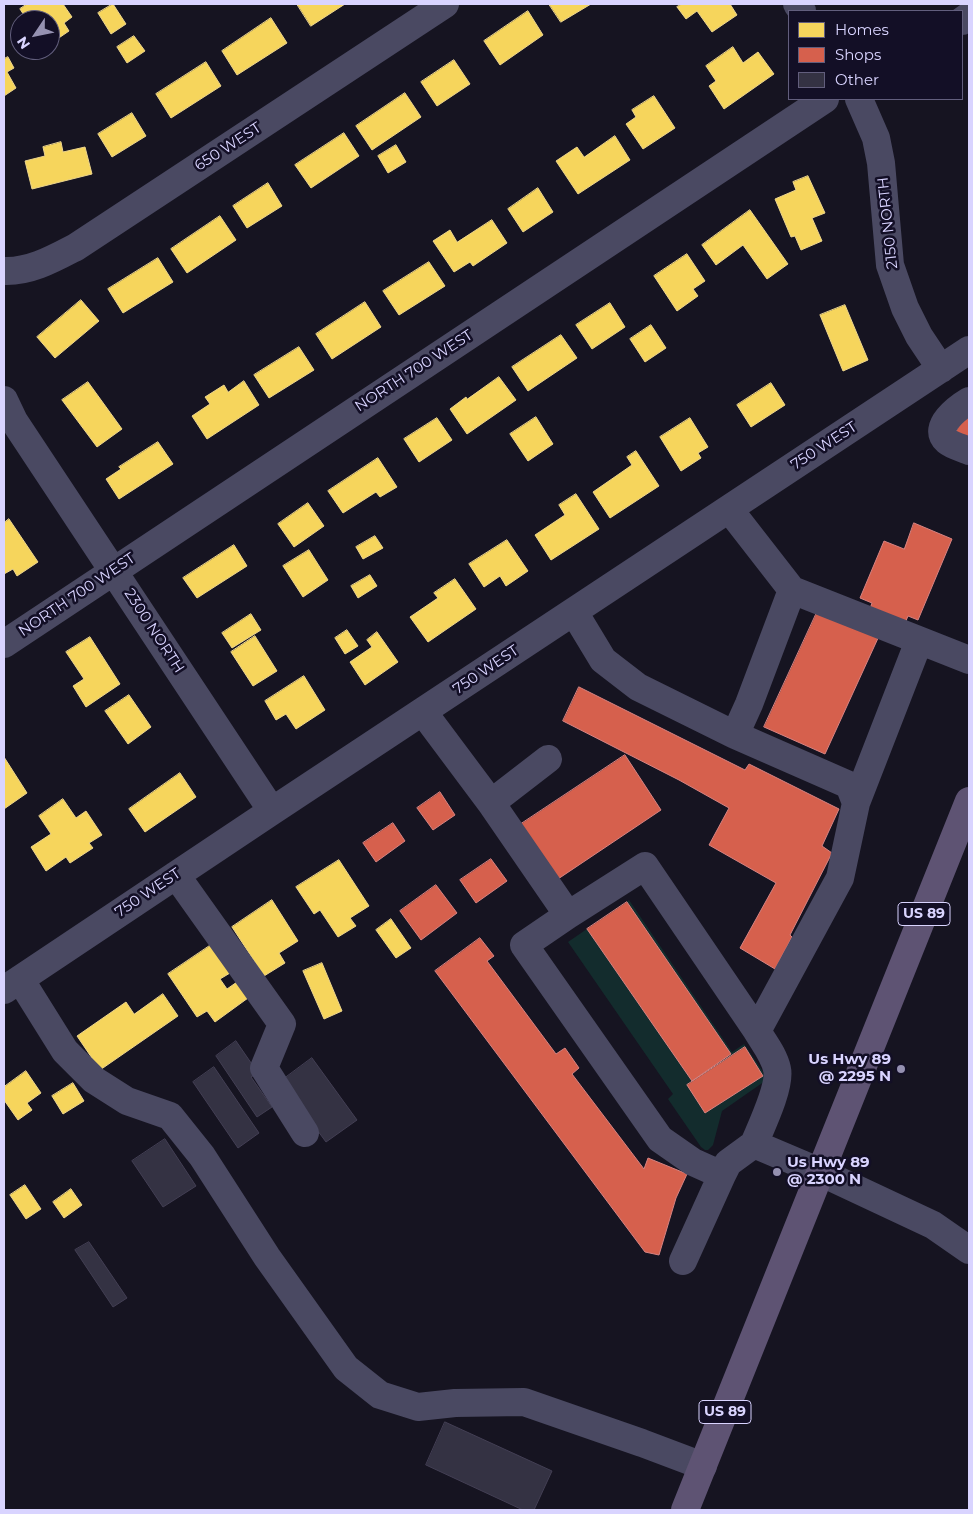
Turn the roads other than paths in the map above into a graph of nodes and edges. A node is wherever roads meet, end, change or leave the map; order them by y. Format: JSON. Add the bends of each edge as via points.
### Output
{"nodes":[{"id":1,"x":445,"y":4,"type":"edge"},
{"id":2,"x":823,"y":100,"type":"edge"},
{"id":3,"x":859,"y":100,"type":"edge"},
{"id":4,"x":4,"y":271,"type":"edge"},
{"id":5,"x":969,"y":350,"type":"edge"},
{"id":6,"x":941,"y":368,"type":"junction"},
{"id":7,"x":4,"y":400,"type":"edge"},
{"id":8,"x":969,"y":401,"type":"edge"},
{"id":9,"x":969,"y":451,"type":"edge"},
{"id":10,"x":729,"y":509,"type":"junction"},
{"id":11,"x":114,"y":570,"type":"junction"},
{"id":12,"x":792,"y":590,"type":"junction"},
{"id":13,"x":574,"y":612,"type":"junction"},
{"id":14,"x":919,"y":641,"type":"junction"},
{"id":15,"x":4,"y":644,"type":"edge"},
{"id":16,"x":969,"y":660,"type":"edge"},
{"id":17,"x":423,"y":712,"type":"junction"},
{"id":18,"x":735,"y":735,"type":"junction"},
{"id":19,"x":548,"y":759,"type":"dead end"},
{"id":20,"x":969,"y":801,"type":"edge"},
{"id":21,"x":856,"y":803,"type":"junction"},
{"id":22,"x":491,"y":804,"type":"junction"},
{"id":23,"x":272,"y":811,"type":"junction"},
{"id":24,"x":176,"y":875,"type":"junction"},
{"id":25,"x":568,"y":915,"type":"junction"},
{"id":26,"x":12,"y":985,"type":"edge"},
{"id":27,"x":757,"y":1031,"type":"junction"},
{"id":28,"x":305,"y":1133,"type":"dead end"},
{"id":29,"x":754,"y":1144,"type":"junction"},
{"id":30,"x":820,"y":1172,"type":"junction"},
{"id":31,"x":722,"y":1175,"type":"junction"},
{"id":32,"x":969,"y":1250,"type":"edge"},
{"id":33,"x":683,"y":1262,"type":"dead end"},
{"id":34,"x":703,"y":1466,"type":"junction"},
{"id":35,"x":685,"y":1510,"type":"edge"}],
"edges":[{"from":1,"to":4,"type":"street","name":"650 WEST","via":[[76,247],[44,264]]},
{"from":2,"to":11,"type":"street","name":"NORTH 700 WEST"},
{"from":3,"to":6,"type":"street","name":"2150 NORTH","via":[[876,138],[881,163],[890,265],[905,308]]},
{"from":5,"to":6,"type":"street","name":"750 WEST"},
{"from":6,"to":10,"type":"street","name":"750 WEST"},
{"from":7,"to":11,"type":"street","name":"2300 NORTH","via":[[14,421]]},
{"from":8,"to":9,"type":"street","via":[[950,415],[943,431],[948,442]]},
{"from":10,"to":12,"type":"street"},
{"from":10,"to":13,"type":"street","name":"750 WEST"},
{"from":11,"to":15,"type":"street","name":"NORTH 700 WEST"},
{"from":11,"to":23,"type":"street","name":"2300 NORTH"},
{"from":12,"to":14,"type":"street"},
{"from":12,"to":18,"type":"street"},
{"from":13,"to":17,"type":"street","name":"750 WEST"},
{"from":13,"to":18,"type":"street","via":[[604,660],[638,688]]},
{"from":14,"to":16,"type":"street"},
{"from":14,"to":21,"type":"street"},
{"from":17,"to":22,"type":"street"},
{"from":17,"to":23,"type":"street","name":"750 WEST"},
{"from":18,"to":21,"type":"street","via":[[849,785]]},
{"from":19,"to":22,"type":"street"},
{"from":20,"to":30,"type":"main road","number":"US 89"},
{"from":21,"to":27,"type":"street","via":[[840,878]]},
{"from":22,"to":25,"type":"street"},
{"from":23,"to":24,"type":"street","name":"750 WEST"},
{"from":24,"to":26,"type":"street","name":"750 WEST"},
{"from":24,"to":28,"type":"street","via":[[282,1024],[264,1068]]},
{"from":25,"to":27,"type":"street","via":[[645,866]]},
{"from":25,"to":31,"type":"street","via":[[524,945],[660,1138],[693,1162]]},
{"from":26,"to":34,"type":"street","via":[[65,1051],[94,1080],[127,1101],[170,1116],[202,1156],[267,1257],[346,1368],[380,1395],[418,1407],[524,1402]]},
{"from":27,"to":29,"type":"street","via":[[778,1071],[777,1086]]},
{"from":29,"to":30,"type":"street"},
{"from":29,"to":31,"type":"street","via":[[728,1163]]},
{"from":30,"to":32,"type":"street","via":[[933,1225]]},
{"from":30,"to":34,"type":"main road","number":"US 89"},
{"from":31,"to":33,"type":"street"},
{"from":34,"to":35,"type":"main road","number":"US 89"}]}
